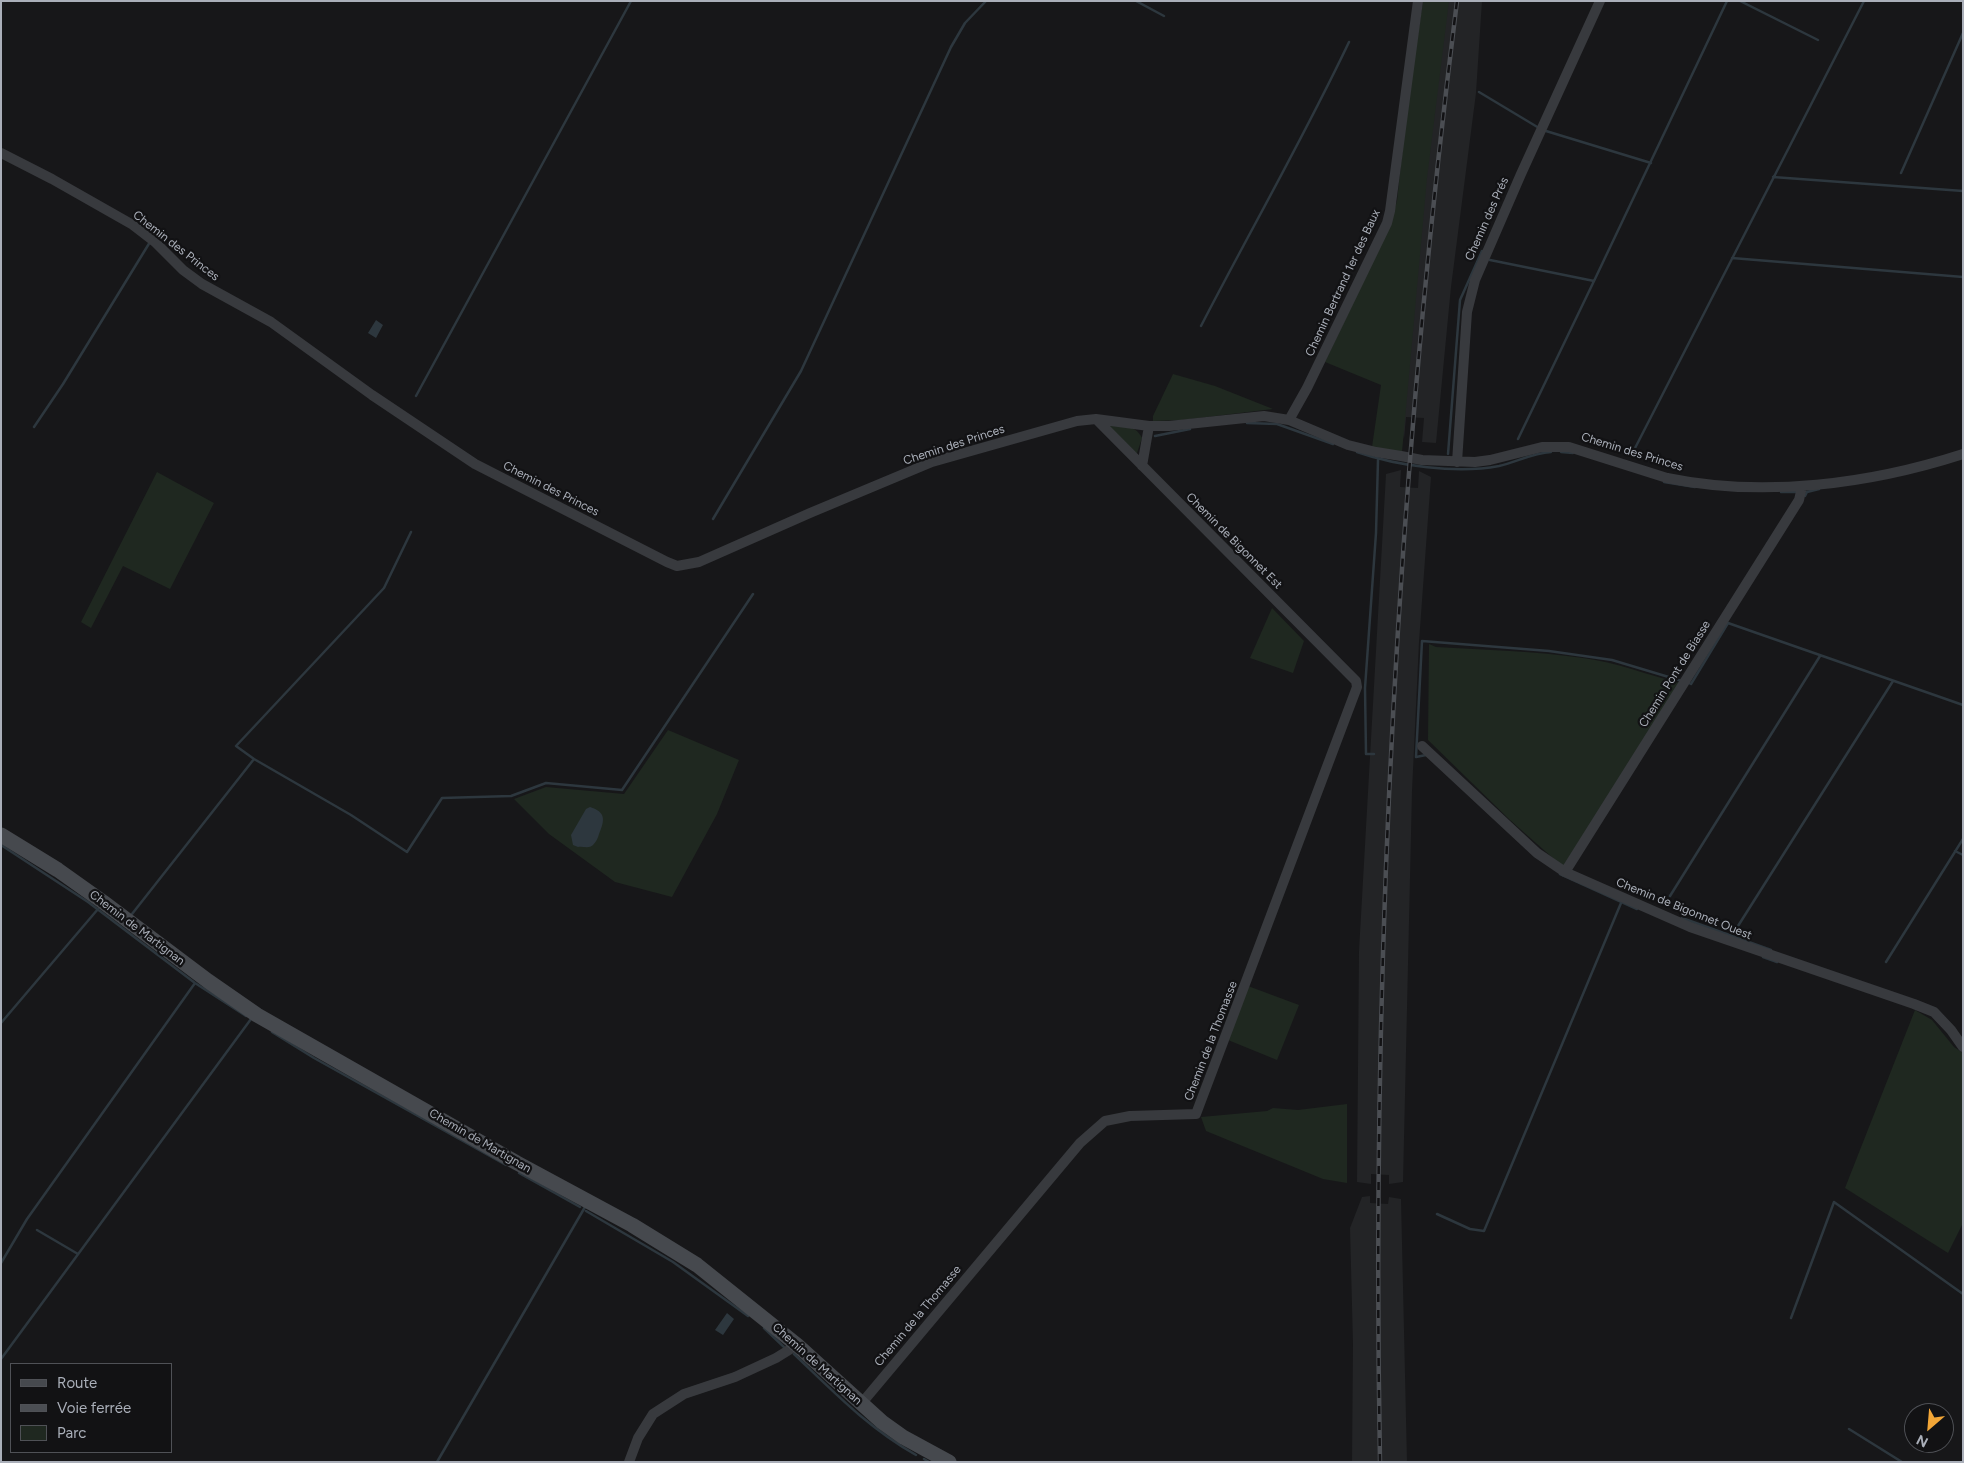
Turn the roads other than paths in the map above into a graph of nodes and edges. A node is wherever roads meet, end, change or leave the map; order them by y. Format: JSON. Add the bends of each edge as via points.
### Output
{"nodes":[{"id":1,"x":1418,"y":1,"type":"edge"},
{"id":2,"x":1600,"y":1,"type":"edge"},
{"id":3,"x":1,"y":153,"type":"edge"},
{"id":4,"x":1096,"y":419,"type":"junction"},
{"id":5,"x":1289,"y":420,"type":"junction"},
{"id":6,"x":1149,"y":426,"type":"junction"},
{"id":7,"x":1963,"y":454,"type":"edge"},
{"id":8,"x":1457,"y":462,"type":"junction"},
{"id":9,"x":1142,"y":466,"type":"junction"},
{"id":10,"x":1802,"y":487,"type":"junction"},
{"id":11,"x":1356,"y":680,"type":"joint"},
{"id":12,"x":1422,"y":746,"type":"dead end"},
{"id":13,"x":1,"y":835,"type":"edge"},
{"id":14,"x":1565,"y":872,"type":"junction"},
{"id":15,"x":1963,"y":1047,"type":"edge"},
{"id":16,"x":796,"y":1345,"type":"junction"},
{"id":17,"x":861,"y":1404,"type":"junction"},
{"id":18,"x":629,"y":1462,"type":"edge"},
{"id":19,"x":948,"y":1462,"type":"edge"}],
"edges":[{"from":1,"to":5,"type":"street","name":"Chemin Bertrand 1er des Baux","via":[[1390,211]]},
{"from":2,"to":8,"type":"street","name":"Chemin des Prés","via":[[1475,280],[1468,312]]},
{"from":3,"to":4,"type":"street","name":"Chemin des Princes","via":[[133,225],[202,284],[271,322],[475,464],[677,566],[699,562],[932,462],[1077,421]]},
{"from":4,"to":6,"type":"street","name":"Chemin des Princes"},
{"from":4,"to":9,"type":"street","name":"Chemin de Bigonnet Est"},
{"from":5,"to":6,"type":"street","name":"Chemin des Princes","via":[[1264,416]]},
{"from":5,"to":8,"type":"street","name":"Chemin des Princes","via":[[1376,452]]},
{"from":6,"to":9,"type":"street"},
{"from":7,"to":10,"type":"street","name":"Chemin des Princes","via":[[1902,470]]},
{"from":8,"to":10,"type":"street","name":"Chemin des Princes","via":[[1490,460],[1542,447],[1562,446],[1683,481]]},
{"from":9,"to":11,"type":"street","name":"Chemin de Bigonnet Est"},
{"from":10,"to":14,"type":"street","name":"Chemin Pont de Biasse","via":[[1799,500]]},
{"from":11,"to":17,"type":"street","name":"Chemin de la Thomasse","via":[[1356,691],[1196,1114],[1105,1121],[1080,1143]]},
{"from":12,"to":14,"type":"street","name":"Chemin de Bigonnet Ouest","via":[[1537,853]]},
{"from":13,"to":16,"type":"main road","name":"Chemin de Martignan","via":[[58,870],[257,1015],[667,1246],[718,1280]]},
{"from":14,"to":15,"type":"street","name":"Chemin de Bigonnet Ouest","via":[[1690,927],[1934,1012]]},
{"from":16,"to":17,"type":"main road","name":"Chemin de Martignan"},
{"from":16,"to":18,"type":"street","via":[[735,1377],[684,1394],[653,1414],[638,1438]]},
{"from":17,"to":19,"type":"main road","name":"Chemin de Martignan","via":[[902,1437]]}]}
